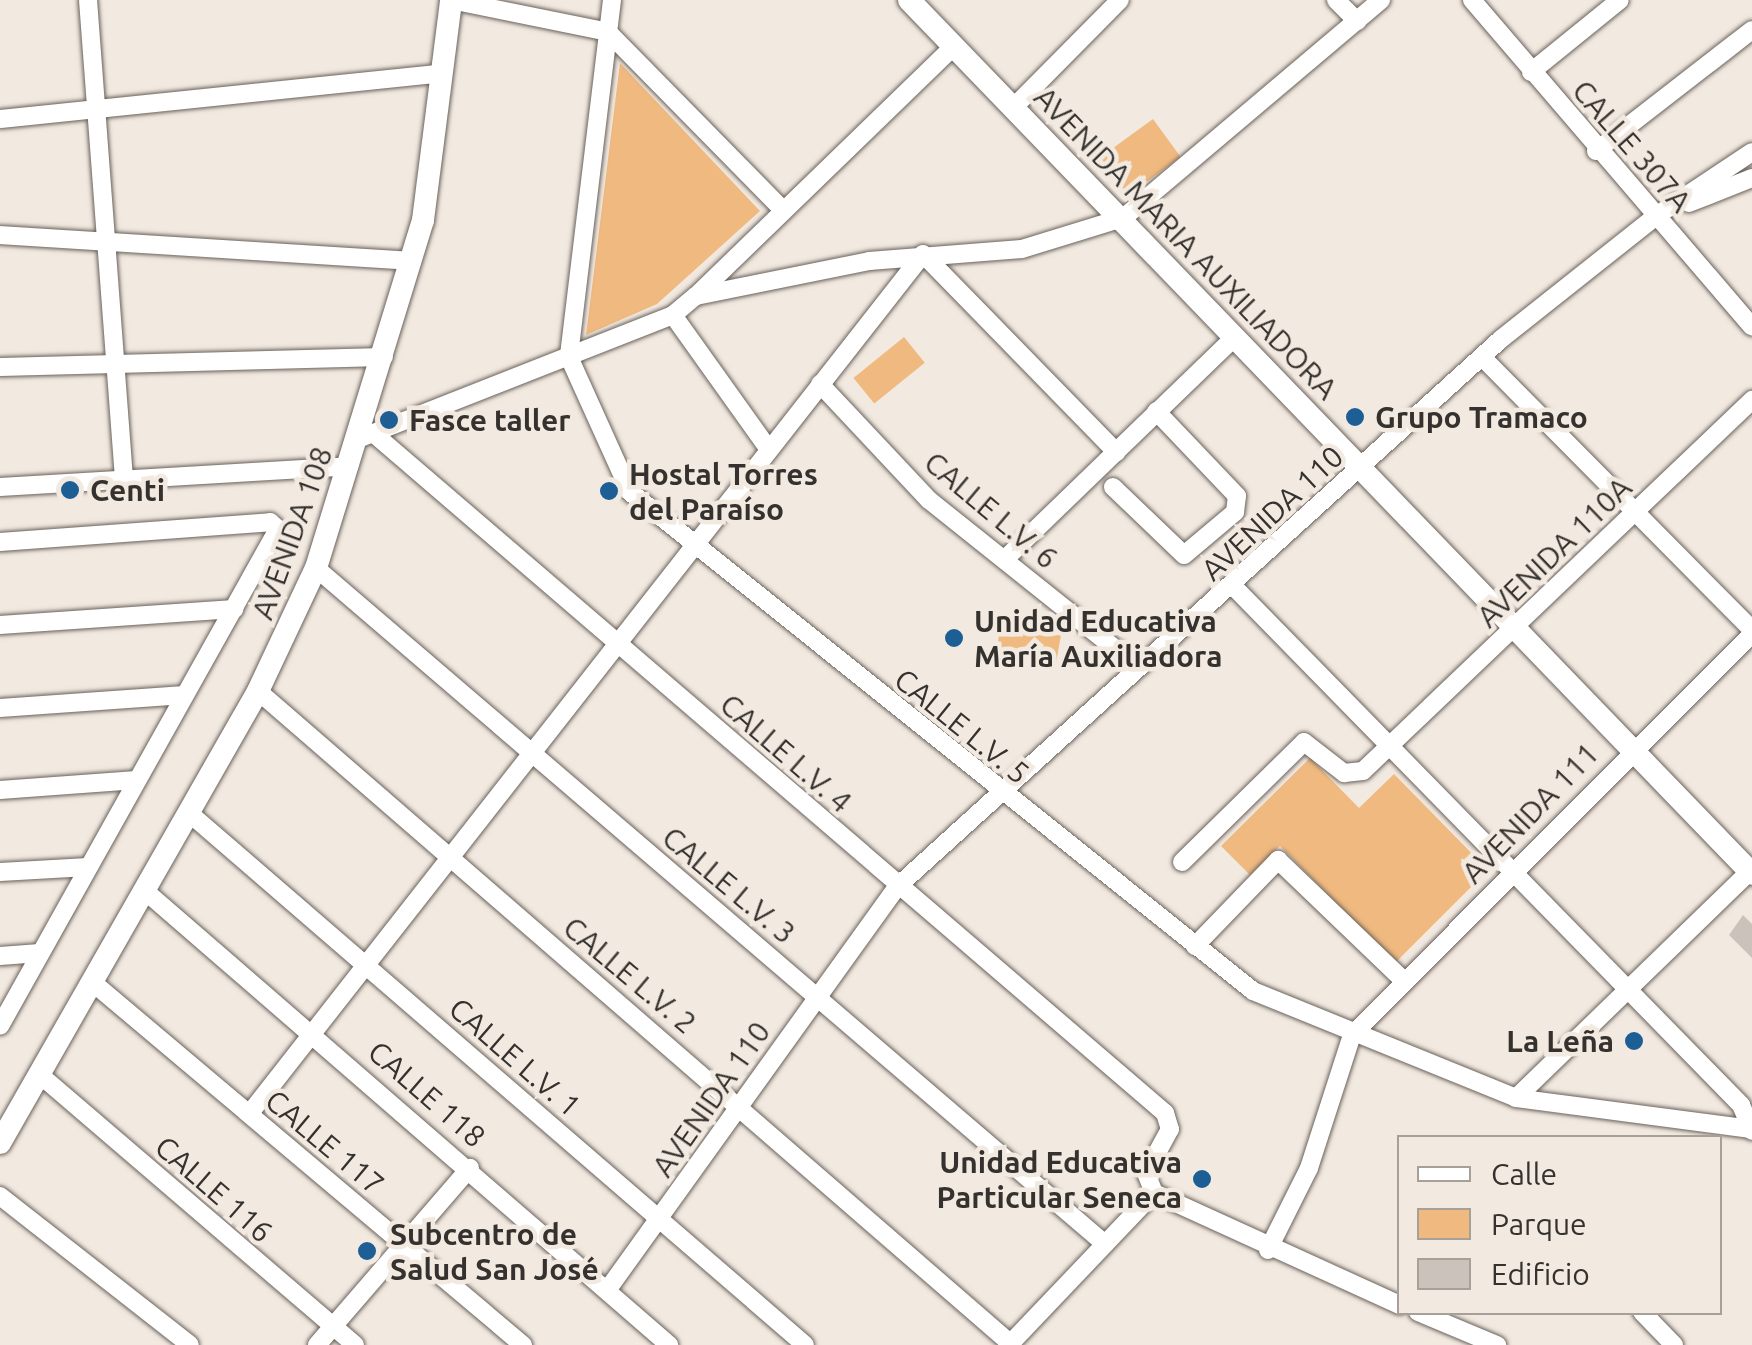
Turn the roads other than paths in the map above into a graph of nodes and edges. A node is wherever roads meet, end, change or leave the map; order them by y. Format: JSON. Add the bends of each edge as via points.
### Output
{"nodes":[{"id":1,"x":88,"y":0,"type":"edge"},
{"id":2,"x":451,"y":0,"type":"edge"},
{"id":3,"x":612,"y":0,"type":"edge"},
{"id":4,"x":909,"y":0,"type":"edge"},
{"id":5,"x":1120,"y":0,"type":"edge"},
{"id":6,"x":1336,"y":0,"type":"edge"},
{"id":7,"x":1382,"y":0,"type":"edge"},
{"id":8,"x":1472,"y":0,"type":"edge"},
{"id":9,"x":1620,"y":0,"type":"edge"},
{"id":10,"x":1356,"y":21,"type":"junction"},
{"id":11,"x":1752,"y":30,"type":"edge"},
{"id":12,"x":608,"y":32,"type":"junction"},
{"id":13,"x":954,"y":46,"type":"junction"},
{"id":14,"x":1532,"y":72,"type":"junction"},
{"id":15,"x":442,"y":73,"type":"junction"},
{"id":16,"x":1015,"y":106,"type":"junction"},
{"id":17,"x":100,"y":108,"type":"junction"},
{"id":18,"x":0,"y":119,"type":"edge"},
{"id":19,"x":1596,"y":152,"type":"junction"},
{"id":20,"x":1752,"y":152,"type":"edge"},
{"id":21,"x":1752,"y":178,"type":"edge"},
{"id":22,"x":783,"y":210,"type":"junction"},
{"id":23,"x":1656,"y":216,"type":"junction"},
{"id":24,"x":1123,"y":218,"type":"junction"},
{"id":25,"x":0,"y":235,"type":"edge"},
{"id":26,"x":111,"y":240,"type":"junction"},
{"id":27,"x":923,"y":254,"type":"junction"},
{"id":28,"x":412,"y":261,"type":"junction"},
{"id":29,"x":696,"y":296,"type":"junction"},
{"id":30,"x":673,"y":315,"type":"junction"},
{"id":31,"x":1752,"y":328,"type":"edge"},
{"id":32,"x":1234,"y":338,"type":"junction"},
{"id":33,"x":384,"y":357,"type":"junction"},
{"id":34,"x":570,"y":357,"type":"junction"},
{"id":35,"x":1482,"y":357,"type":"junction"},
{"id":36,"x":115,"y":364,"type":"junction"},
{"id":37,"x":0,"y":367,"type":"edge"},
{"id":38,"x":820,"y":384,"type":"junction"},
{"id":39,"x":1752,"y":400,"type":"edge"},
{"id":40,"x":1156,"y":410,"type":"junction"},
{"id":41,"x":365,"y":436,"type":"junction"},
{"id":42,"x":767,"y":447,"type":"junction"},
{"id":43,"x":1116,"y":452,"type":"junction"},
{"id":44,"x":348,"y":466,"type":"junction"},
{"id":45,"x":1361,"y":467,"type":"junction"},
{"id":46,"x":124,"y":478,"type":"junction"},
{"id":47,"x":0,"y":487,"type":"edge"},
{"id":48,"x":1113,"y":487,"type":"dead end"},
{"id":49,"x":1633,"y":514,"type":"junction"},
{"id":50,"x":0,"y":542,"type":"edge"},
{"id":51,"x":692,"y":545,"type":"junction"},
{"id":52,"x":1005,"y":559,"type":"junction"},
{"id":53,"x":316,"y":568,"type":"junction"},
{"id":54,"x":1234,"y":587,"type":"junction"},
{"id":55,"x":234,"y":609,"type":"junction"},
{"id":56,"x":0,"y":625,"type":"edge"},
{"id":57,"x":1516,"y":627,"type":"junction"},
{"id":58,"x":1752,"y":632,"type":"edge"},
{"id":59,"x":615,"y":643,"type":"junction"},
{"id":60,"x":1136,"y":666,"type":"junction"},
{"id":61,"x":258,"y":691,"type":"junction"},
{"id":62,"x":185,"y":695,"type":"junction"},
{"id":63,"x":0,"y":708,"type":"edge"},
{"id":64,"x":1394,"y":743,"type":"junction"},
{"id":65,"x":1630,"y":748,"type":"junction"},
{"id":66,"x":530,"y":752,"type":"junction"},
{"id":67,"x":137,"y":780,"type":"junction"},
{"id":68,"x":0,"y":790,"type":"edge"},
{"id":69,"x":1001,"y":792,"type":"junction"},
{"id":70,"x":188,"y":812,"type":"junction"},
{"id":71,"x":448,"y":855,"type":"junction"},
{"id":72,"x":1182,"y":862,"type":"dead end"},
{"id":73,"x":88,"y":866,"type":"junction"},
{"id":74,"x":1751,"y":871,"type":"edge"},
{"id":75,"x":0,"y":872,"type":"edge"},
{"id":76,"x":1514,"y":873,"type":"junction"},
{"id":77,"x":898,"y":886,"type":"junction"},
{"id":78,"x":144,"y":890,"type":"junction"},
{"id":79,"x":1195,"y":946,"type":"junction"},
{"id":80,"x":40,"y":954,"type":"junction"},
{"id":81,"x":0,"y":956,"type":"edge"},
{"id":82,"x":364,"y":962,"type":"junction"},
{"id":83,"x":1401,"y":978,"type":"junction"},
{"id":84,"x":91,"y":981,"type":"junction"},
{"id":85,"x":1629,"y":990,"type":"junction"},
{"id":86,"x":816,"y":995,"type":"junction"},
{"id":87,"x":0,"y":1026,"type":"edge"},
{"id":88,"x":311,"y":1029,"type":"junction"},
{"id":89,"x":1352,"y":1035,"type":"junction"},
{"id":90,"x":39,"y":1074,"type":"junction"},
{"id":91,"x":1516,"y":1098,"type":"junction"},
{"id":92,"x":1747,"y":1100,"type":"edge"},
{"id":93,"x":740,"y":1104,"type":"junction"},
{"id":94,"x":250,"y":1114,"type":"junction"},
{"id":95,"x":1751,"y":1130,"type":"edge"},
{"id":96,"x":1680,"y":1131,"type":"edge"},
{"id":97,"x":0,"y":1142,"type":"edge"},
{"id":98,"x":470,"y":1168,"type":"junction"},
{"id":99,"x":1154,"y":1193,"type":"junction"},
{"id":100,"x":0,"y":1196,"type":"edge"},
{"id":101,"x":660,"y":1220,"type":"junction"},
{"id":102,"x":402,"y":1244,"type":"junction"},
{"id":103,"x":1105,"y":1244,"type":"junction"},
{"id":104,"x":1268,"y":1250,"type":"junction"},
{"id":105,"x":608,"y":1289,"type":"junction"},
{"id":106,"x":1397,"y":1304,"type":"edge"},
{"id":107,"x":1425,"y":1315,"type":"edge"},
{"id":108,"x":1645,"y":1315,"type":"edge"},
{"id":109,"x":332,"y":1328,"type":"junction"},
{"id":110,"x":1009,"y":1344,"type":"edge"},
{"id":111,"x":190,"y":1345,"type":"edge"},
{"id":112,"x":317,"y":1345,"type":"edge"},
{"id":113,"x":355,"y":1345,"type":"edge"},
{"id":114,"x":523,"y":1345,"type":"edge"},
{"id":115,"x":669,"y":1345,"type":"edge"},
{"id":116,"x":805,"y":1345,"type":"edge"},
{"id":117,"x":1497,"y":1345,"type":"edge"},
{"id":118,"x":1674,"y":1345,"type":"edge"}],
"edges":[{"from":1,"to":17,"type":"street"},
{"from":2,"to":12,"type":"street"},
{"from":2,"to":15,"type":"street","name":"AVENIDA 108"},
{"from":3,"to":12,"type":"street"},
{"from":4,"to":13,"type":"street","name":"AVENIDA MARIA AUXILIADORA"},
{"from":5,"to":16,"type":"street"},
{"from":6,"to":10,"type":"street"},
{"from":7,"to":10,"type":"street"},
{"from":8,"to":14,"type":"street","name":"CALLE 307A"},
{"from":9,"to":14,"type":"street"},
{"from":10,"to":24,"type":"street"},
{"from":11,"to":19,"type":"street"},
{"from":12,"to":22,"type":"street"},
{"from":12,"to":34,"type":"street"},
{"from":13,"to":16,"type":"street","name":"AVENIDA MARIA AUXILIADORA"},
{"from":13,"to":22,"type":"street"},
{"from":14,"to":19,"type":"street","name":"CALLE 307A"},
{"from":15,"to":17,"type":"street"},
{"from":15,"to":28,"type":"street","name":"AVENIDA 108"},
{"from":16,"to":24,"type":"street","name":"AVENIDA MARIA AUXILIADORA"},
{"from":17,"to":18,"type":"street"},
{"from":17,"to":26,"type":"street"},
{"from":19,"to":23,"type":"street","name":"CALLE 307A"},
{"from":20,"to":23,"type":"street"},
{"from":21,"to":23,"type":"street"},
{"from":22,"to":29,"type":"street"},
{"from":23,"to":31,"type":"street","name":"CALLE 307A"},
{"from":23,"to":35,"type":"street","name":"AVENIDA 110"},
{"from":24,"to":27,"type":"street","via":[[1022,249]]},
{"from":24,"to":32,"type":"street","name":"AVENIDA MARIA AUXILIADORA"},
{"from":25,"to":26,"type":"street"},
{"from":26,"to":28,"type":"street"},
{"from":26,"to":36,"type":"street"},
{"from":27,"to":29,"type":"street"},
{"from":27,"to":38,"type":"street"},
{"from":27,"to":43,"type":"street"},
{"from":28,"to":33,"type":"street","name":"AVENIDA 108"},
{"from":29,"to":30,"type":"street"},
{"from":30,"to":34,"type":"street"},
{"from":30,"to":42,"type":"street"},
{"from":32,"to":40,"type":"street"},
{"from":32,"to":45,"type":"street","name":"AVENIDA MARIA AUXILIADORA"},
{"from":33,"to":36,"type":"street"},
{"from":33,"to":41,"type":"street","name":"AVENIDA 108"},
{"from":34,"to":41,"type":"street"},
{"from":34,"to":51,"type":"street","name":"CALLE L.V. 5","via":[[630,492]]},
{"from":35,"to":45,"type":"street","name":"AVENIDA 110"},
{"from":35,"to":49,"type":"street"},
{"from":36,"to":37,"type":"street"},
{"from":36,"to":46,"type":"street"},
{"from":38,"to":42,"type":"street"},
{"from":38,"to":52,"type":"street","name":"CALLE L.V. 6","via":[[929,500]]},
{"from":39,"to":49,"type":"street","name":"AVENIDA 110A"},
{"from":40,"to":43,"type":"street"},
{"from":40,"to":48,"type":"street","via":[[1237,496],[1235,512],[1184,555]]},
{"from":41,"to":44,"type":"street","name":"AVENIDA 108"},
{"from":41,"to":59,"type":"street","name":"CALLE L.V. 4"},
{"from":42,"to":51,"type":"street"},
{"from":43,"to":52,"type":"street"},
{"from":44,"to":46,"type":"street"},
{"from":44,"to":53,"type":"street","name":"AVENIDA 108"},
{"from":45,"to":54,"type":"street","name":"AVENIDA 110"},
{"from":45,"to":57,"type":"street","name":"AVENIDA MARIA AUXILIADORA"},
{"from":46,"to":47,"type":"street"},
{"from":49,"to":57,"type":"street","name":"AVENIDA 110A"},
{"from":49,"to":58,"type":"street"},
{"from":50,"to":55,"type":"street","via":[[274,523],[277,533]]},
{"from":51,"to":59,"type":"street"},
{"from":51,"to":69,"type":"street","name":"CALLE L.V. 5"},
{"from":52,"to":60,"type":"street","name":"CALLE L.V. 6"},
{"from":53,"to":61,"type":"street","name":"AVENIDA 108"},
{"from":53,"to":66,"type":"street","name":"CALLE L.V. 3"},
{"from":54,"to":60,"type":"street","name":"AVENIDA 110"},
{"from":54,"to":64,"type":"street"},
{"from":55,"to":56,"type":"street"},
{"from":55,"to":62,"type":"street"},
{"from":57,"to":64,"type":"street","name":"AVENIDA 110A"},
{"from":57,"to":65,"type":"street","name":"AVENIDA MARIA AUXILIADORA"},
{"from":58,"to":65,"type":"street","name":"AVENIDA 111"},
{"from":59,"to":66,"type":"street"},
{"from":59,"to":77,"type":"street","name":"CALLE L.V. 4"},
{"from":60,"to":69,"type":"street","name":"AVENIDA 110"},
{"from":61,"to":70,"type":"street","name":"AVENIDA 108"},
{"from":61,"to":71,"type":"street","name":"CALLE L.V. 2"},
{"from":62,"to":63,"type":"street"},
{"from":62,"to":67,"type":"street"},
{"from":64,"to":72,"type":"street","name":"AVENIDA 110A","via":[[1355,774],[1304,742]]},
{"from":64,"to":76,"type":"street"},
{"from":65,"to":74,"type":"street","name":"AVENIDA MARIA AUXILIADORA"},
{"from":65,"to":76,"type":"street","name":"AVENIDA 111"},
{"from":66,"to":71,"type":"street"},
{"from":66,"to":86,"type":"street","name":"CALLE L.V. 3"},
{"from":67,"to":68,"type":"street"},
{"from":67,"to":73,"type":"street"},
{"from":69,"to":77,"type":"street","name":"AVENIDA 110"},
{"from":69,"to":79,"type":"street","name":"CALLE L.V. 5"},
{"from":70,"to":78,"type":"street","name":"AVENIDA 108"},
{"from":70,"to":82,"type":"street","name":"CALLE L.V. 1"},
{"from":71,"to":82,"type":"street"},
{"from":71,"to":93,"type":"street","name":"CALLE L.V. 2"},
{"from":73,"to":75,"type":"street"},
{"from":73,"to":80,"type":"street"},
{"from":74,"to":85,"type":"street"},
{"from":76,"to":83,"type":"street","name":"AVENIDA 111"},
{"from":76,"to":85,"type":"street"},
{"from":77,"to":86,"type":"street","name":"AVENIDA 110"},
{"from":77,"to":99,"type":"street","name":"CALLE L.V. 4","via":[[1165,1113],[1170,1129],[1146,1174]]},
{"from":78,"to":84,"type":"street","name":"AVENIDA 108"},
{"from":78,"to":88,"type":"street","name":"CALLE 118"},
{"from":79,"to":83,"type":"street","via":[[1278,860]]},
{"from":79,"to":89,"type":"street","name":"CALLE L.V. 5","via":[[1253,991]]},
{"from":80,"to":81,"type":"street"},
{"from":80,"to":87,"type":"street"},
{"from":82,"to":88,"type":"street"},
{"from":82,"to":101,"type":"street","name":"CALLE L.V. 1"},
{"from":83,"to":89,"type":"street","name":"AVENIDA 111"},
{"from":84,"to":90,"type":"street","name":"AVENIDA 108"},
{"from":84,"to":94,"type":"street","name":"CALLE 117"},
{"from":85,"to":91,"type":"street"},
{"from":85,"to":92,"type":"street"},
{"from":86,"to":93,"type":"street","name":"AVENIDA 110"},
{"from":86,"to":103,"type":"street","name":"CALLE L.V. 3"},
{"from":88,"to":94,"type":"street"},
{"from":88,"to":98,"type":"street","name":"CALLE 118"},
{"from":89,"to":91,"type":"street","name":"CALLE L.V. 5"},
{"from":89,"to":104,"type":"street","via":[[1309,1168]]},
{"from":90,"to":97,"type":"street","name":"AVENIDA 108"},
{"from":90,"to":109,"type":"street","name":"CALLE 116"},
{"from":91,"to":96,"type":"street","name":"CALLE L.V. 5"},
{"from":92,"to":95,"type":"street"},
{"from":93,"to":101,"type":"street","name":"AVENIDA 110"},
{"from":93,"to":110,"type":"street","name":"CALLE L.V. 2"},
{"from":94,"to":102,"type":"street","name":"CALLE 117"},
{"from":95,"to":96,"type":"street","name":"CALLE L.V. 5"},
{"from":98,"to":102,"type":"street"},
{"from":98,"to":105,"type":"street","name":"CALLE 118"},
{"from":99,"to":103,"type":"street"},
{"from":99,"to":104,"type":"street"},
{"from":100,"to":111,"type":"street"},
{"from":101,"to":105,"type":"street","name":"AVENIDA 110"},
{"from":101,"to":116,"type":"street","name":"CALLE L.V. 1"},
{"from":102,"to":109,"type":"street"},
{"from":102,"to":114,"type":"street","name":"CALLE 117"},
{"from":103,"to":110,"type":"street"},
{"from":104,"to":106,"type":"street"},
{"from":105,"to":115,"type":"street","name":"CALLE 118"},
{"from":107,"to":117,"type":"street"},
{"from":108,"to":118,"type":"street"},
{"from":109,"to":112,"type":"street"},
{"from":109,"to":113,"type":"street","name":"CALLE 116"}]}
